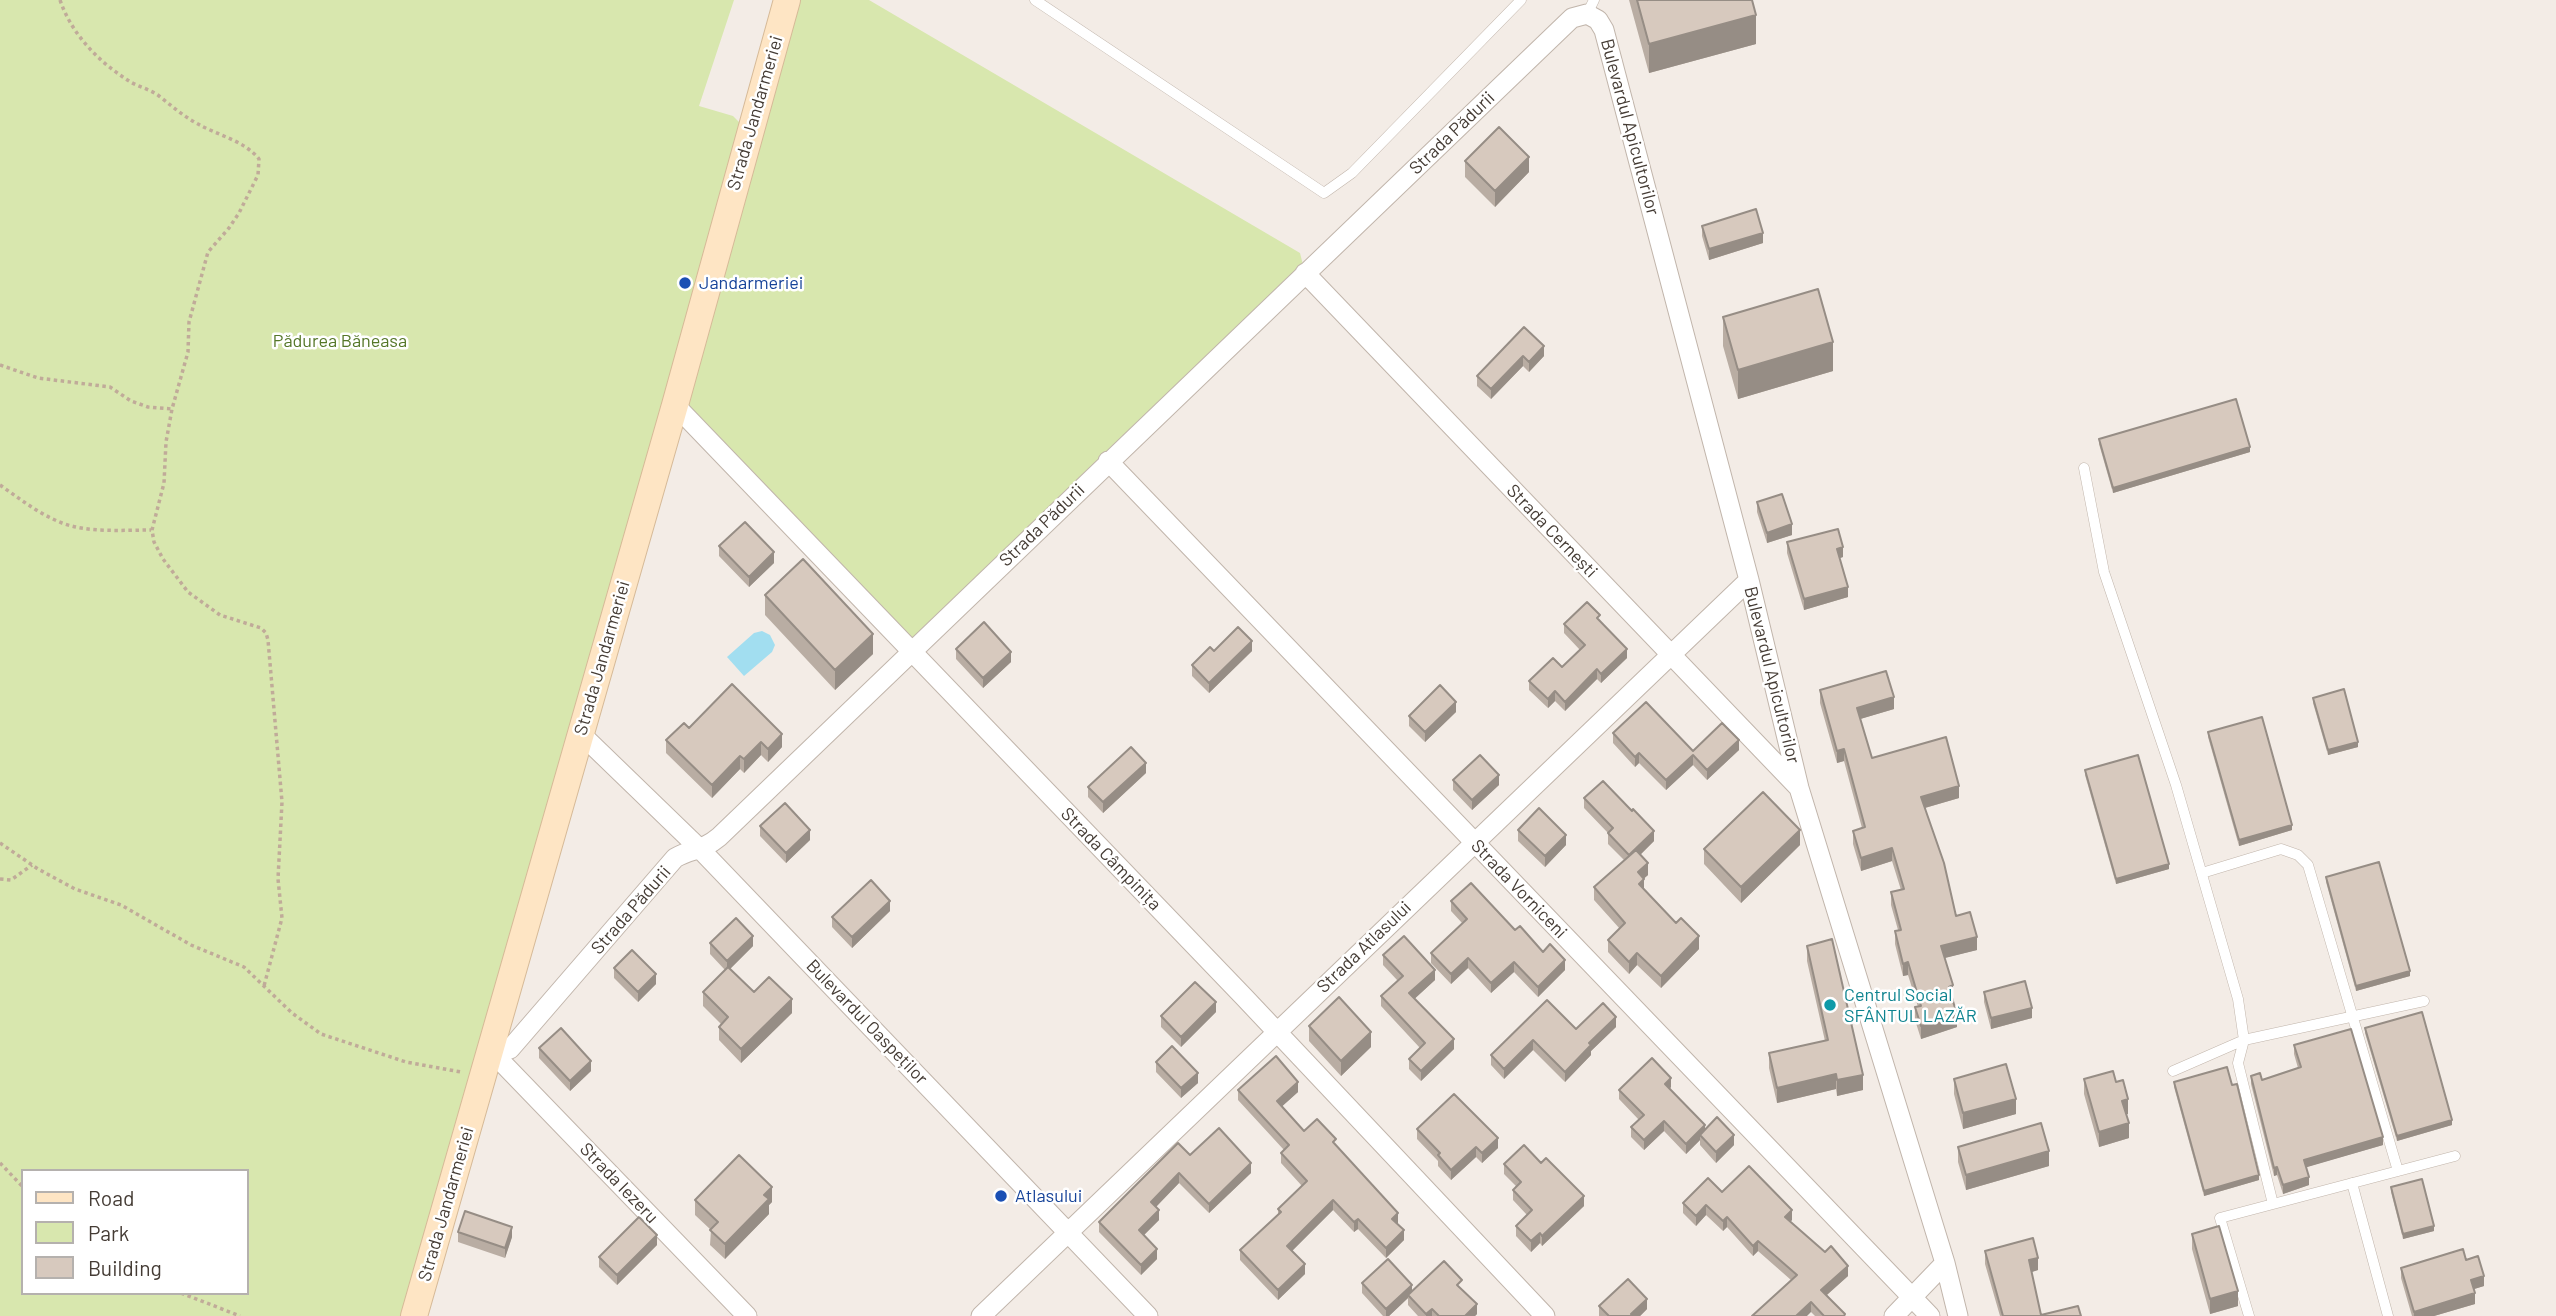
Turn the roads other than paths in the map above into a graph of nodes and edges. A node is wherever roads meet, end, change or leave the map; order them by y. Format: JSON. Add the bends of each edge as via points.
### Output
{"nodes":[{"id":1,"x":787,"y":0,"type":"edge"},
{"id":2,"x":1035,"y":0,"type":"edge"},
{"id":3,"x":1521,"y":0,"type":"edge"},
{"id":4,"x":1590,"y":7,"type":"edge"},
{"id":5,"x":1604,"y":30,"type":"joint"},
{"id":6,"x":1306,"y":273,"type":"junction"},
{"id":7,"x":675,"y":405,"type":"junction"},
{"id":8,"x":1108,"y":461,"type":"junction"},
{"id":9,"x":2084,"y":468,"type":"dead end"},
{"id":10,"x":1749,"y":580,"type":"junction"},
{"id":11,"x":911,"y":651,"type":"junction"},
{"id":12,"x":1670,"y":655,"type":"junction"},
{"id":13,"x":580,"y":733,"type":"junction"},
{"id":14,"x":1800,"y":788,"type":"junction"},
{"id":15,"x":1474,"y":842,"type":"junction"},
{"id":16,"x":701,"y":850,"type":"junction"},
{"id":17,"x":2202,"y":873,"type":"junction"},
{"id":18,"x":2424,"y":1001,"type":"dead end"},
{"id":19,"x":2352,"y":1017,"type":"junction"},
{"id":20,"x":1276,"y":1031,"type":"junction"},
{"id":21,"x":2245,"y":1040,"type":"junction"},
{"id":22,"x":490,"y":1050,"type":"junction"},
{"id":23,"x":2172,"y":1071,"type":"dead end"},
{"id":24,"x":2455,"y":1156,"type":"dead end"},
{"id":25,"x":2398,"y":1171,"type":"junction"},
{"id":26,"x":2352,"y":1183,"type":"junction"},
{"id":27,"x":2273,"y":1204,"type":"junction"},
{"id":28,"x":1068,"y":1231,"type":"junction"},
{"id":29,"x":1945,"y":1263,"type":"junction"},
{"id":30,"x":1912,"y":1299,"type":"junction"},
{"id":31,"x":414,"y":1316,"type":"edge"},
{"id":32,"x":747,"y":1316,"type":"edge"},
{"id":33,"x":981,"y":1316,"type":"edge"},
{"id":34,"x":1148,"y":1316,"type":"edge"},
{"id":35,"x":1545,"y":1316,"type":"edge"},
{"id":36,"x":1894,"y":1316,"type":"edge"},
{"id":37,"x":1930,"y":1316,"type":"edge"},
{"id":38,"x":1958,"y":1316,"type":"edge"},
{"id":39,"x":2249,"y":1316,"type":"edge"},
{"id":40,"x":2388,"y":1316,"type":"edge"}],
"edges":[{"from":1,"to":7,"type":"street","name":"Strada Jandarmeriei"},
{"from":2,"to":3,"type":"lane","via":[[1324,193],[1352,173]]},
{"from":4,"to":5,"type":"street","name":"Strada Pădurii"},
{"from":4,"to":6,"type":"street","name":"Strada Pădurii","via":[[1572,18]]},
{"from":5,"to":10,"type":"street","name":"Bulevardul Apicultorilor"},
{"from":6,"to":8,"type":"street","name":"Strada Pădurii"},
{"from":6,"to":12,"type":"street","name":"Strada Cernești"},
{"from":7,"to":11,"type":"street","name":"Strada Câmpinița"},
{"from":7,"to":13,"type":"street","name":"Strada Jandarmeriei"},
{"from":8,"to":11,"type":"street","name":"Strada Pădurii"},
{"from":8,"to":15,"type":"street","name":"Strada Vorniceni"},
{"from":9,"to":17,"type":"lane","via":[[2104,572]]},
{"from":10,"to":12,"type":"street","name":"Strada Atlasului"},
{"from":10,"to":14,"type":"street","name":"Bulevardul Apicultorilor"},
{"from":11,"to":16,"type":"street","name":"Strada Pădurii"},
{"from":11,"to":20,"type":"street","name":"Strada Câmpinița"},
{"from":12,"to":14,"type":"street","name":"Strada Cernești"},
{"from":12,"to":15,"type":"street","name":"Strada Atlasului"},
{"from":13,"to":16,"type":"street","name":"Bulevardul Oaspeților"},
{"from":13,"to":22,"type":"street","name":"Strada Jandarmeriei"},
{"from":14,"to":29,"type":"street","name":"Bulevardul Apicultorilor"},
{"from":15,"to":20,"type":"street","name":"Strada Atlasului"},
{"from":15,"to":30,"type":"street","name":"Strada Vorniceni"},
{"from":16,"to":22,"type":"street","name":"Strada Pădurii","via":[[675,858],[510,1049]]},
{"from":16,"to":28,"type":"street","name":"Bulevardul Oaspeților"},
{"from":17,"to":19,"type":"lane","via":[[2281,849],[2298,855],[2308,865]]},
{"from":17,"to":21,"type":"lane"},
{"from":18,"to":19,"type":"lane"},
{"from":19,"to":21,"type":"lane"},
{"from":19,"to":25,"type":"lane"},
{"from":20,"to":28,"type":"street","name":"Strada Atlasului"},
{"from":20,"to":35,"type":"street","name":"Strada Câmpinița"},
{"from":21,"to":23,"type":"lane"},
{"from":21,"to":27,"type":"lane","via":[[2238,1063]]},
{"from":22,"to":31,"type":"street","name":"Strada Jandarmeriei"},
{"from":22,"to":32,"type":"street","name":"Strada Iezeru"},
{"from":24,"to":25,"type":"lane"},
{"from":25,"to":26,"type":"lane"},
{"from":26,"to":27,"type":"lane"},
{"from":26,"to":40,"type":"lane"},
{"from":27,"to":39,"type":"lane","via":[[2220,1218]]},
{"from":28,"to":33,"type":"street","name":"Strada Atlasului"},
{"from":28,"to":34,"type":"street","name":"Bulevardul Oaspeților"},
{"from":29,"to":30,"type":"street"},
{"from":29,"to":38,"type":"street","name":"Bulevardul Apicultorilor"},
{"from":30,"to":36,"type":"street"},
{"from":30,"to":37,"type":"street","name":"Strada Vorniceni"}]}
